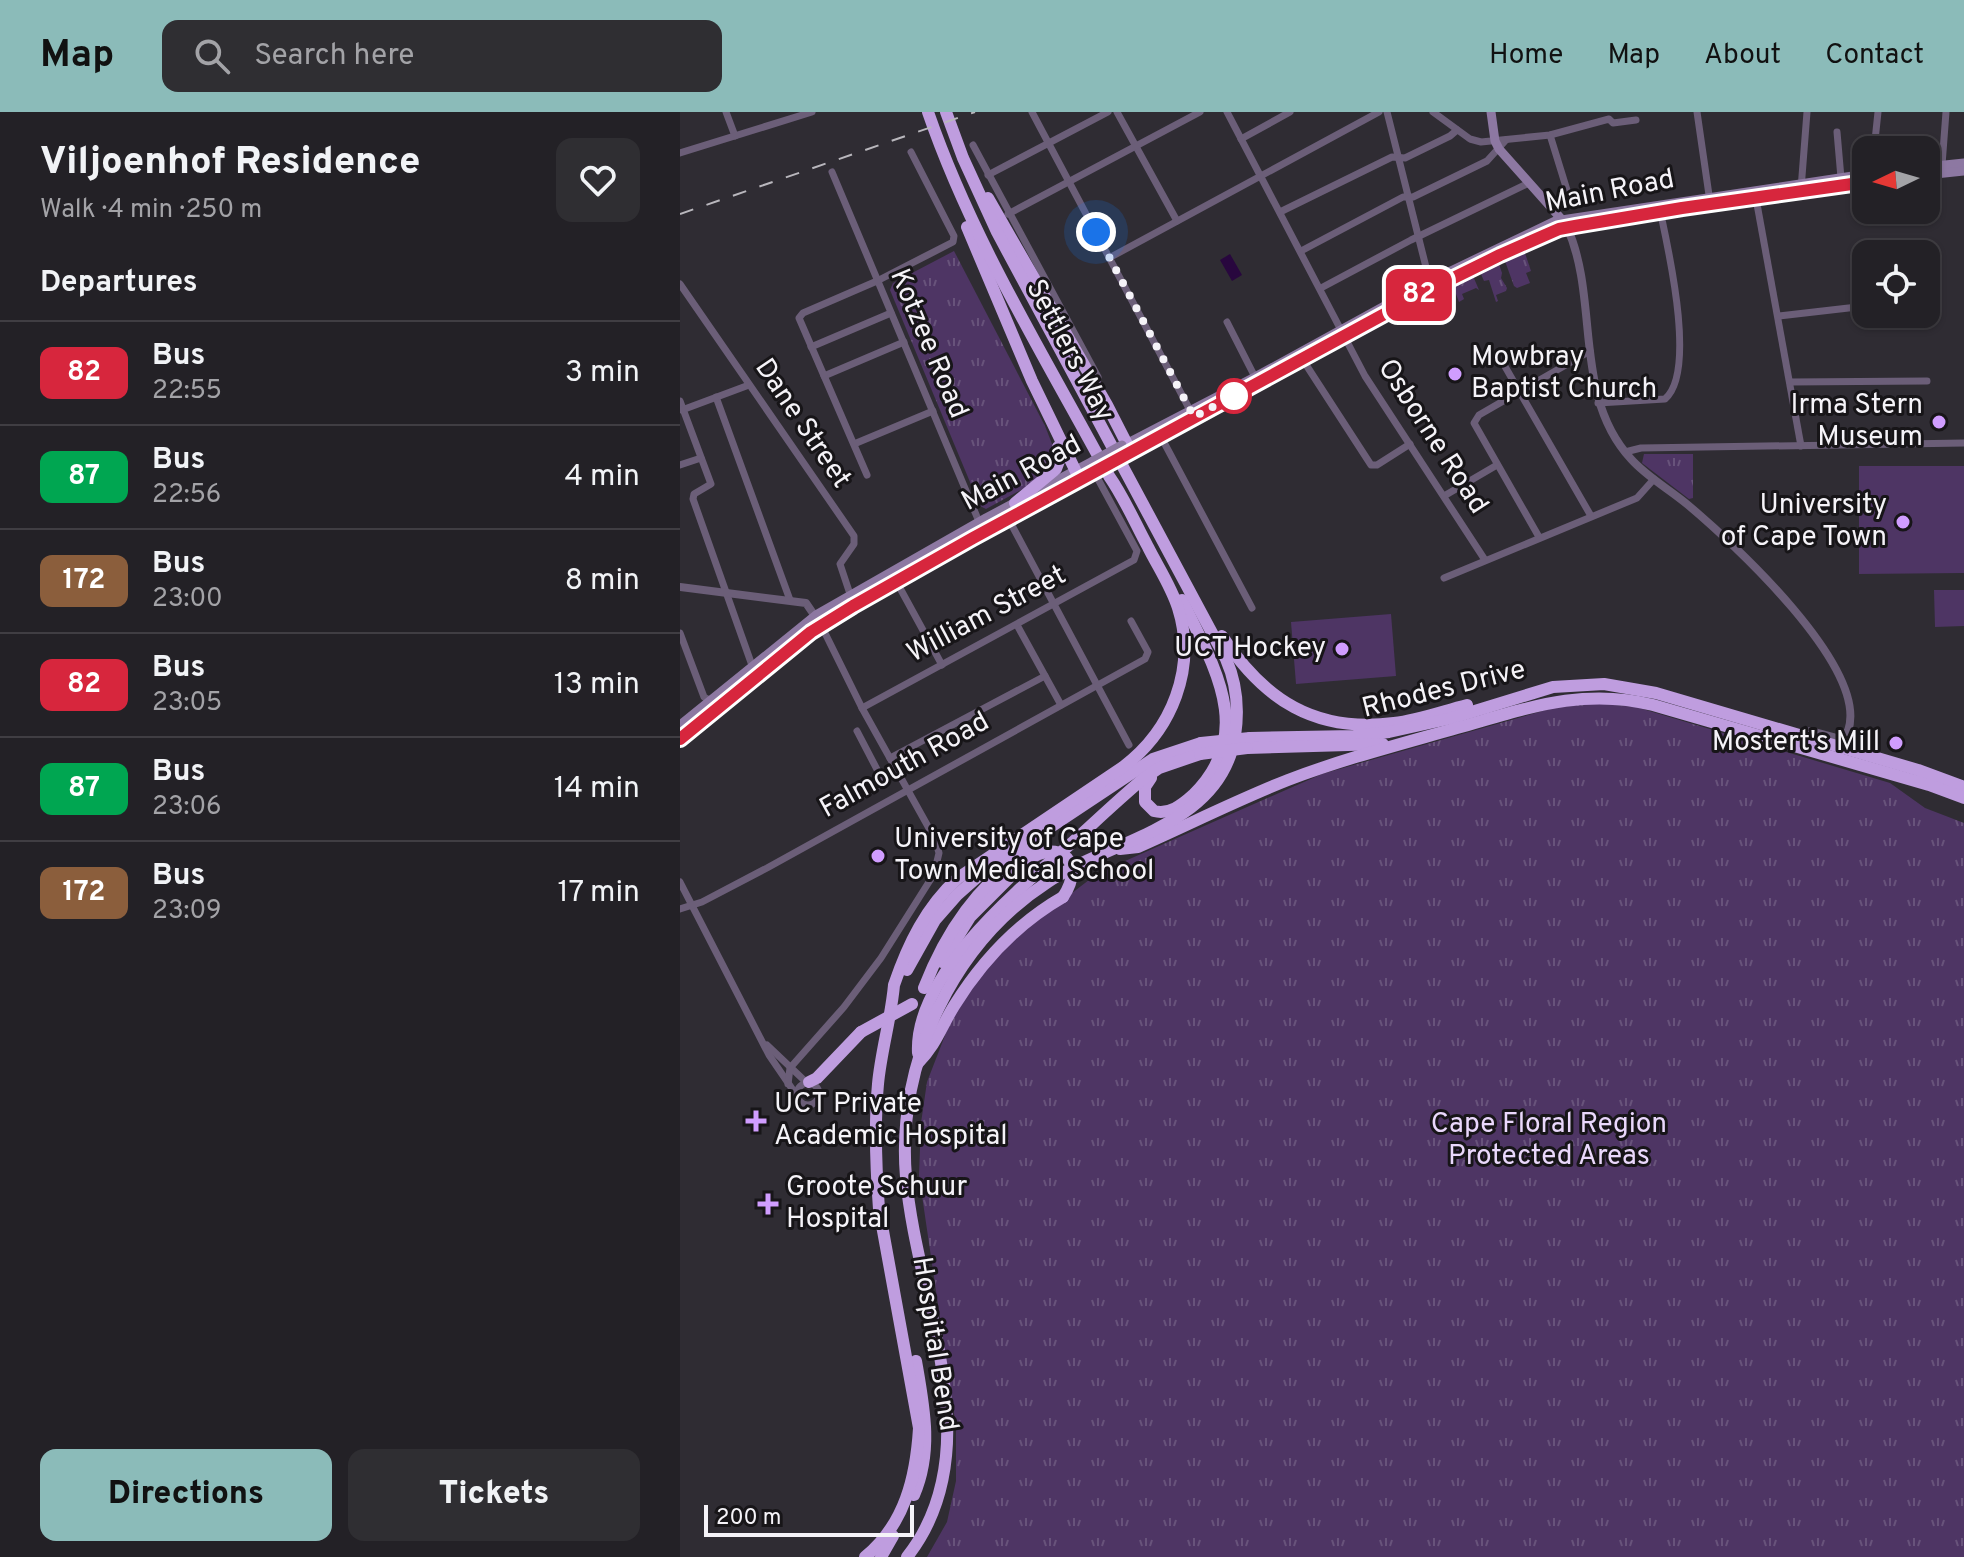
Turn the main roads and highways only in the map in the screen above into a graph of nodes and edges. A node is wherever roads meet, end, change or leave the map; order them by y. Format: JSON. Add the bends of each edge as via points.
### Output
{"nodes":[{"id":1,"x":928,"y":112,"type":"edge"},
{"id":2,"x":946,"y":112,"type":"edge"},
{"id":3,"x":1491,"y":112,"type":"edge"},
{"id":4,"x":963,"y":158,"type":"junction"},
{"id":5,"x":1964,"y":163,"type":"edge"},
{"id":6,"x":1940,"y":165,"type":"edge"},
{"id":7,"x":1964,"y":171,"type":"edge"},
{"id":8,"x":1940,"y":174,"type":"edge"},
{"id":9,"x":950,"y":175,"type":"junction"},
{"id":10,"x":1852,"y":176,"type":"edge"},
{"id":11,"x":1852,"y":183,"type":"edge"},
{"id":12,"x":1802,"y":187,"type":"junction"},
{"id":13,"x":1565,"y":224,"type":"junction"},
{"id":14,"x":1047,"y":413,"type":"junction"},
{"id":15,"x":1127,"y":448,"type":"junction"},
{"id":16,"x":1078,"y":476,"type":"junction"},
{"id":17,"x":1017,"y":507,"type":"junction"},
{"id":18,"x":1130,"y":510,"type":"junction"},
{"id":19,"x":893,"y":576,"type":"junction"},
{"id":20,"x":1197,"y":605,"type":"junction"},
{"id":21,"x":729,"y":683,"type":"junction"},
{"id":22,"x":736,"y":693,"type":"junction"},
{"id":23,"x":1521,"y":697,"type":"junction"},
{"id":24,"x":687,"y":724,"type":"edge"},
{"id":25,"x":1425,"y":737,"type":"junction"},
{"id":26,"x":680,"y":739,"type":"edge"},
{"id":27,"x":1248,"y":743,"type":"junction"},
{"id":28,"x":1171,"y":758,"type":"junction"},
{"id":29,"x":1964,"y":787,"type":"edge"},
{"id":30,"x":1964,"y":798,"type":"edge"},
{"id":31,"x":1090,"y":827,"type":"junction"},
{"id":32,"x":1109,"y":851,"type":"junction"},
{"id":33,"x":908,"y":967,"type":"junction"},
{"id":34,"x":924,"y":988,"type":"junction"},
{"id":35,"x":912,"y":1004,"type":"junction"},
{"id":36,"x":892,"y":1007,"type":"junction"},
{"id":37,"x":843,"y":1050,"type":"junction"},
{"id":38,"x":917,"y":1060,"type":"junction"},
{"id":39,"x":808,"y":1082,"type":"road end"},
{"id":40,"x":820,"y":1093,"type":"road end"},
{"id":41,"x":902,"y":1508,"type":"junction"},
{"id":42,"x":894,"y":1529,"type":"junction"},
{"id":43,"x":856,"y":1557,"type":"edge"},
{"id":44,"x":865,"y":1557,"type":"edge"},
{"id":45,"x":874,"y":1557,"type":"edge"},
{"id":46,"x":881,"y":1557,"type":"edge"},
{"id":47,"x":907,"y":1557,"type":"edge"}],
"edges":[{"from":1,"to":9,"type":"highway","name":"Settlers Way"},
{"from":2,"to":4,"type":"highway","name":"Settlers Way"},
{"from":3,"to":13,"type":"main road","via":[[1500,143]]},
{"from":4,"to":15,"type":"highway"},
{"from":4,"to":20,"type":"highway","name":"Settlers Way","via":[[995,228]]},
{"from":5,"to":6,"type":"main road"},
{"from":7,"to":8,"type":"main road"},
{"from":9,"to":14,"type":"highway","via":[[962,217]]},
{"from":9,"to":18,"type":"highway","name":"Settlers Way"},
{"from":10,"to":12,"type":"main road","name":"Main Road"},
{"from":11,"to":12,"type":"main road","name":"Main Road"},
{"from":12,"to":13,"type":"main road","name":"Main Road"},
{"from":13,"to":15,"type":"main road","name":"Main Road","via":[[1519,236]]},
{"from":14,"to":16,"type":"highway"},
{"from":14,"to":17,"type":"highway","via":[[1059,461]]},
{"from":15,"to":16,"type":"main road","name":"Main Road","bridge":true},
{"from":16,"to":17,"type":"main road","name":"Main Road"},
{"from":17,"to":19,"type":"main road","name":"Main Road","via":[[983,532]]},
{"from":17,"to":19,"type":"main road","name":"Main Road","via":[[979,522]]},
{"from":18,"to":28,"type":"highway","via":[[1180,594],[1226,704],[1225,736],[1214,767],[1186,801],[1160,812],[1148,806],[1144,791]]},
{"from":18,"to":36,"type":"highway","name":"Settlers Way","via":[[1175,599],[1182,625],[1183,671],[1171,710],[1138,755],[975,864],[944,891],[907,950]]},
{"from":19,"to":21,"type":"main road","name":"Main Road","via":[[816,615]]},
{"from":19,"to":22,"type":"main road","name":"Main Road"},
{"from":20,"to":23,"type":"highway","via":[[1265,689],[1317,718],[1394,723]]},
{"from":20,"to":32,"type":"highway","name":"Settlers Way","via":[[1234,683],[1237,718],[1230,755],[1216,782],[1195,805]]},
{"from":21,"to":22,"type":"main road"},
{"from":21,"to":24,"type":"main road","name":"Main Road"},
{"from":22,"to":24,"type":"main road","name":"Main Road"},
{"from":23,"to":27,"type":"highway","name":"Rhodes Drive","via":[[1389,732]]},
{"from":23,"to":29,"type":"highway","name":"Rhodes Drive","via":[[1568,685],[1628,686]]},
{"from":24,"to":26,"type":"main road","name":"Main Road"},
{"from":25,"to":27,"type":"highway","via":[[1362,747]]},
{"from":25,"to":30,"type":"highway","name":"Rhodes Drive","via":[[1563,699],[1616,698]]},
{"from":25,"to":32,"type":"highway","name":"Rhodes Drive","via":[[1285,781],[1138,847]]},
{"from":27,"to":28,"type":"highway","name":"Rhodes Drive","bridge":true,"via":[[1200,748]]},
{"from":28,"to":31,"type":"highway"},
{"from":28,"to":33,"type":"highway","name":"Rhodes Drive","via":[[1153,759],[975,878],[935,920]]},
{"from":28,"to":34,"type":"highway","via":[[997,874],[956,922]]},
{"from":31,"to":35,"type":"highway","via":[[984,912]]},
{"from":31,"to":38,"type":"highway","via":[[1002,905],[963,948],[917,1034]]},
{"from":32,"to":38,"type":"highway","name":"Hospital Bend","via":[[1051,880],[993,927],[948,990]]},
{"from":33,"to":36,"type":"highway"},
{"from":33,"to":42,"type":"highway","name":"Hospital Bend","via":[[885,1072],[881,1135],[888,1217],[927,1439],[922,1476]]},
{"from":34,"to":35,"type":"highway"},
{"from":34,"to":38,"type":"highway","bridge":true,"via":[[970,917],[1021,866],[1048,850],[1067,857],[1073,877],[1063,897],[1001,943],[963,991],[933,1049]]},
{"from":35,"to":37,"type":"highway","bridge":true,"via":[[861,1032]]},
{"from":36,"to":41,"type":"highway","name":"Hospital Bend","via":[[875,1132],[879,1209],[919,1428],[917,1459]]},
{"from":37,"to":39,"type":"highway"},
{"from":37,"to":40,"type":"highway","via":[[820,1080]]},
{"from":38,"to":47,"type":"highway","name":"Hospital Bend","via":[[906,1121],[905,1177],[945,1388],[948,1439],[939,1497]]},
{"from":41,"to":42,"type":"highway","name":"Hospital Bend"},
{"from":41,"to":43,"type":"highway"},
{"from":42,"to":44,"type":"highway"},
{"from":42,"to":45,"type":"highway"},
{"from":42,"to":46,"type":"highway"}]}
